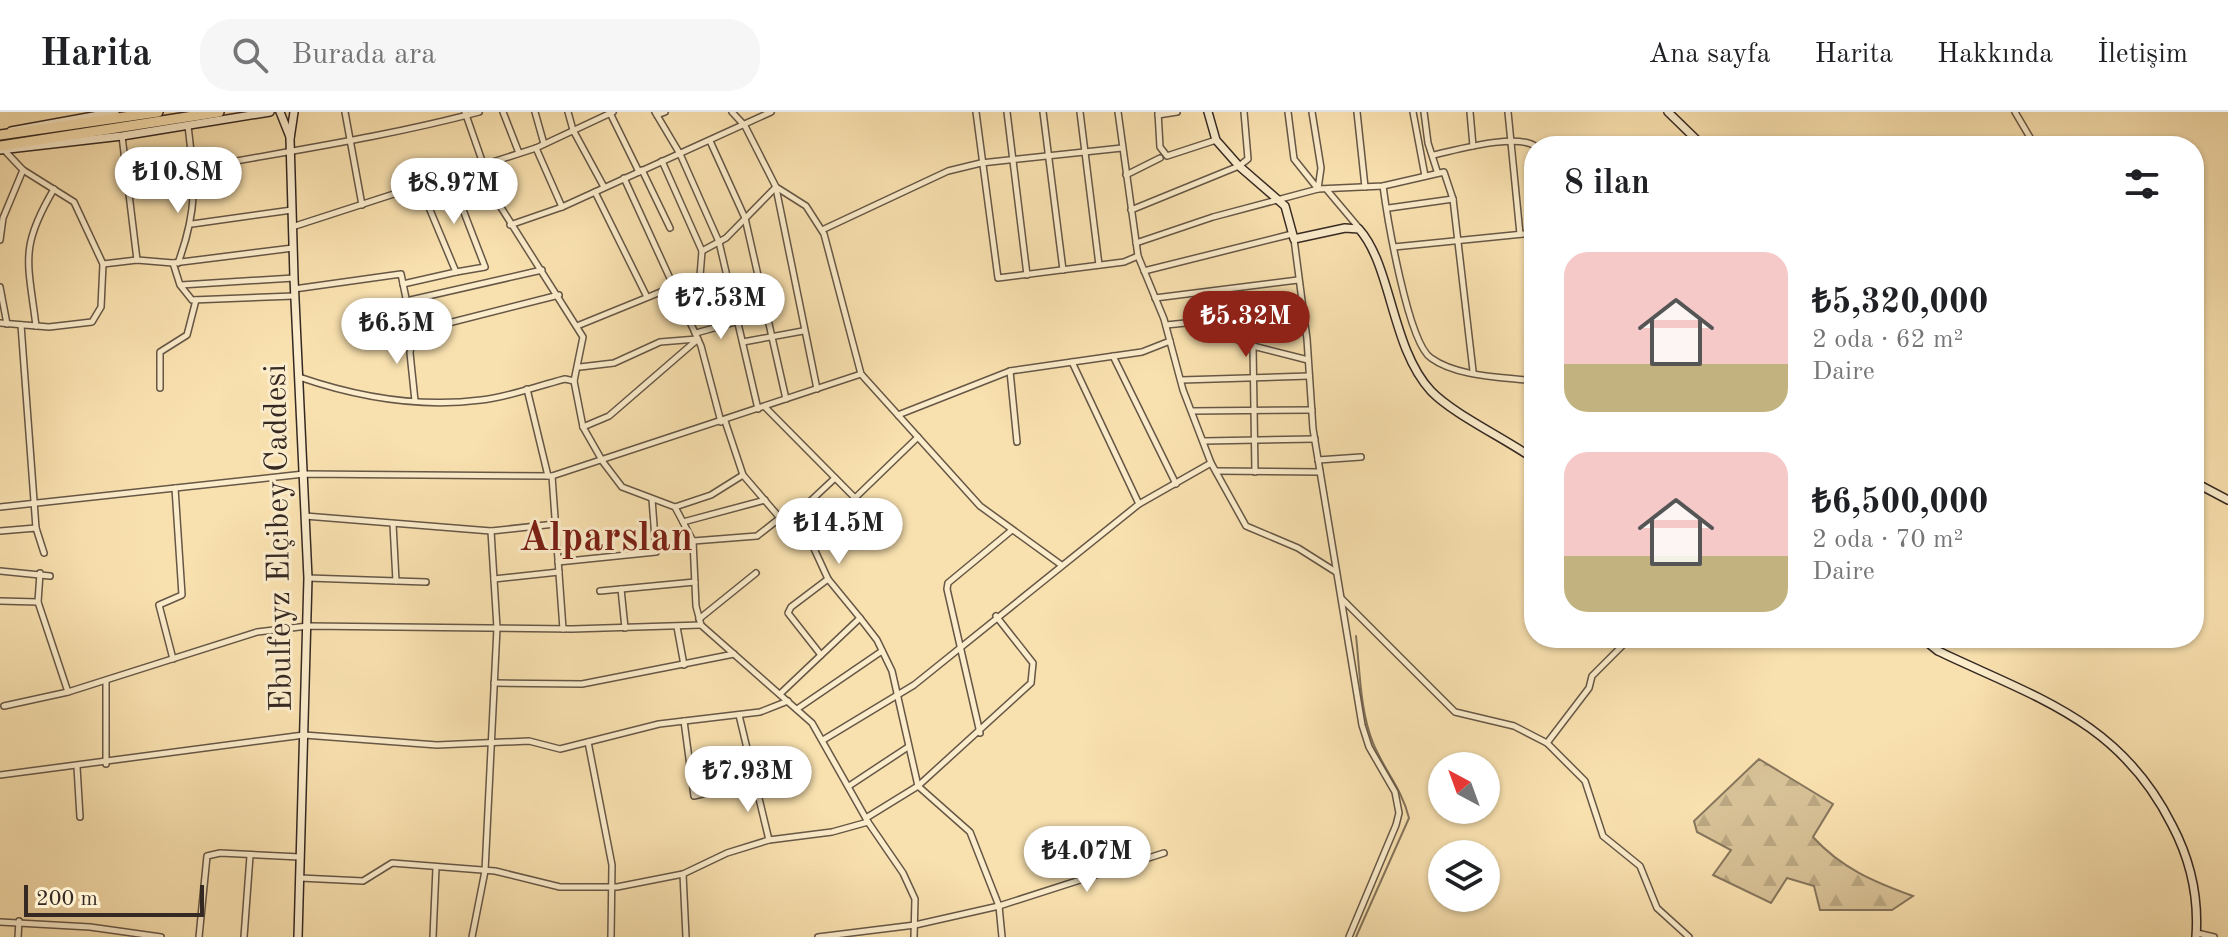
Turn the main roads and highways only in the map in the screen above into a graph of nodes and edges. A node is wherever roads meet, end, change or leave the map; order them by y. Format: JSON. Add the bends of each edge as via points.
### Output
{"nodes":[{"id":1,"x":158,"y":112,"type":"edge"},
{"id":2,"x":219,"y":112,"type":"edge"},
{"id":3,"x":115,"y":124,"type":"edge"},
{"id":4,"x":1,"y":134,"type":"edge"},
{"id":5,"x":2,"y":149,"type":"edge"}],
"edges":[{"from":1,"to":3,"type":"highway"},
{"from":2,"to":3,"type":"highway"},
{"from":3,"to":4,"type":"highway"},
{"from":3,"to":5,"type":"highway"}]}
